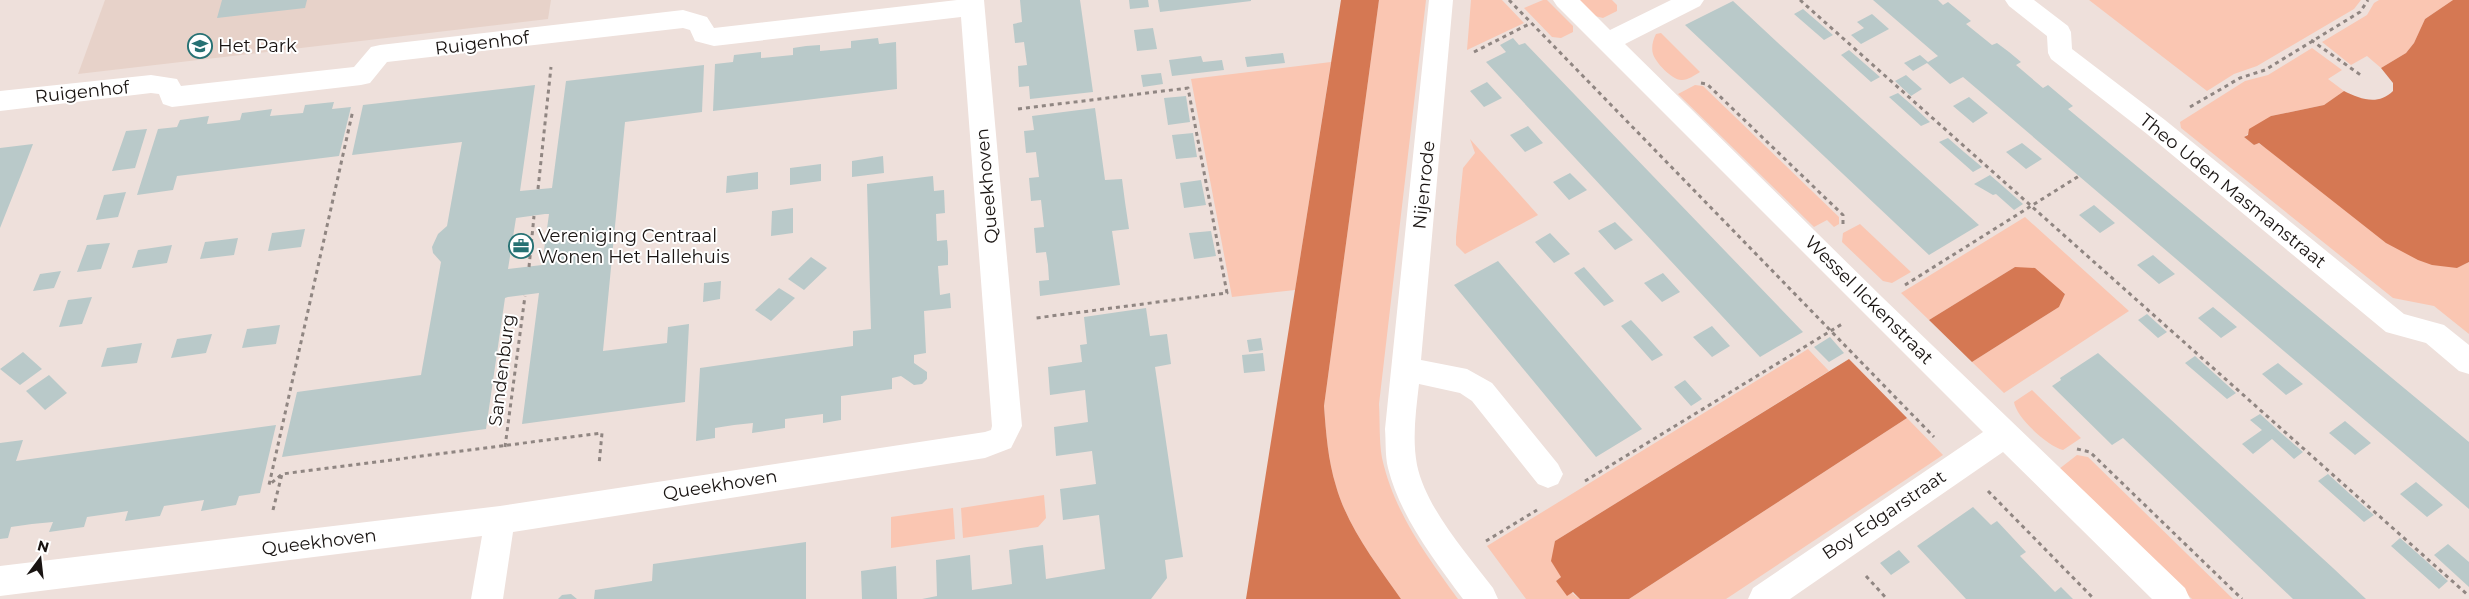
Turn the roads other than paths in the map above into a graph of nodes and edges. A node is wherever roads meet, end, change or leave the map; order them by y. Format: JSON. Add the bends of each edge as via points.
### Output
{"nodes":[{"id":1,"x":1441,"y":0,"type":"edge"},
{"id":2,"x":1565,"y":0,"type":"edge"},
{"id":3,"x":1692,"y":0,"type":"edge"},
{"id":4,"x":2017,"y":0,"type":"edge"},
{"id":5,"x":972,"y":3,"type":"edge"},
{"id":6,"x":1608,"y":42,"type":"junction"},
{"id":7,"x":0,"y":101,"type":"edge"},
{"id":8,"x":2469,"y":362,"type":"edge"},
{"id":9,"x":1406,"y":369,"type":"junction"},
{"id":10,"x":2006,"y":433,"type":"junction"},
{"id":11,"x":1548,"y":474,"type":"dead end"},
{"id":12,"x":500,"y":520,"type":"junction"},
{"id":13,"x":0,"y":581,"type":"edge"},
{"id":14,"x":487,"y":599,"type":"edge"},
{"id":15,"x":1482,"y":599,"type":"edge"},
{"id":16,"x":1764,"y":599,"type":"edge"},
{"id":17,"x":2174,"y":599,"type":"edge"}],
"edges":[{"from":1,"to":9,"type":"street","name":"Nijenrode"},
{"from":2,"to":6,"type":"street","name":"Wessel Ilckenstraat"},
{"from":3,"to":6,"type":"street"},
{"from":4,"to":8,"type":"street","name":"Theo Uden Masmanstraat","via":[[2059,32],[2060,53],[2156,127],[2396,324],[2434,333]]},
{"from":5,"to":7,"type":"street","name":"Ruigenhof","via":[[714,37],[704,35],[699,23],[683,19],[380,54],[361,76],[172,97],[168,86],[151,84]]},
{"from":5,"to":12,"type":"street","name":"Queekhoven","via":[[1007,426],[1000,439],[985,445]]},
{"from":6,"to":10,"type":"street","name":"Wessel Ilckenstraat","via":[[1872,305]]},
{"from":9,"to":11,"type":"street","via":[[1467,382],[1482,392]]},
{"from":9,"to":15,"type":"street","name":"Nijenrode","via":[[1400,429],[1403,470],[1415,498]]},
{"from":10,"to":16,"type":"street","name":"Boy Edgarstraat"},
{"from":10,"to":17,"type":"street","name":"Wessel Ilckenstraat"},
{"from":12,"to":13,"type":"street","name":"Queekhoven"},
{"from":12,"to":14,"type":"street"}]}
